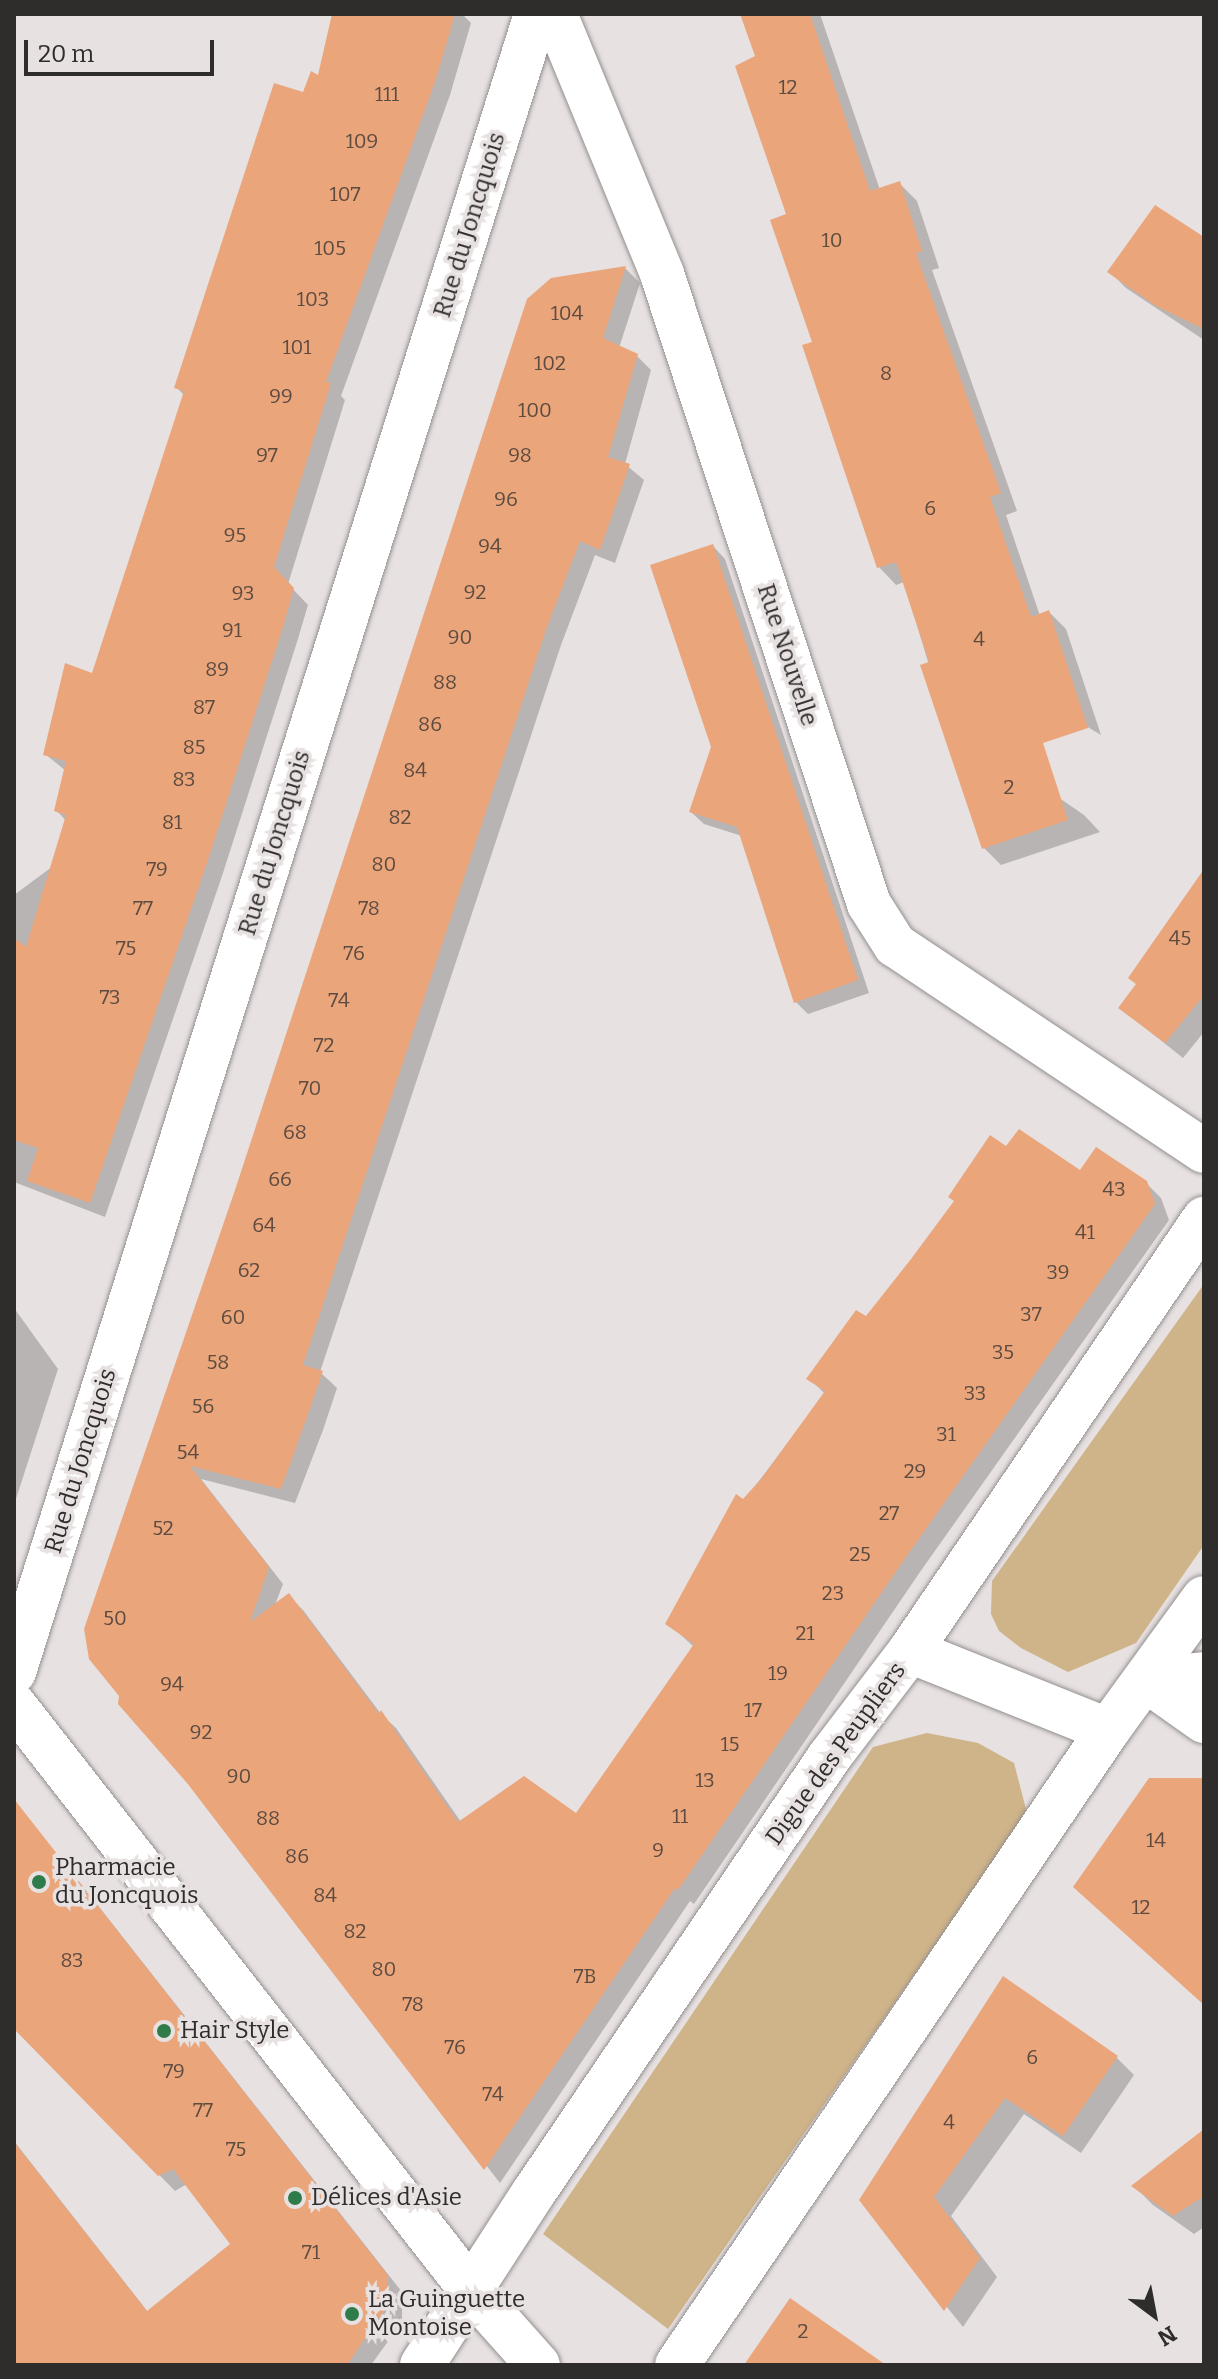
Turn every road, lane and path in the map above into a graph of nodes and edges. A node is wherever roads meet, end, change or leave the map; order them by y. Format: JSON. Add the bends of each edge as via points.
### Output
{"nodes":[{"id":1,"x":536,"y":14,"type":"edge"},
{"id":2,"x":555,"y":14,"type":"edge"},
{"id":3,"x":1204,"y":1151,"type":"edge"},
{"id":4,"x":1204,"y":1219,"type":"edge"},
{"id":5,"x":1204,"y":1598,"type":"edge"},
{"id":6,"x":910,"y":1651,"type":"junction"},
{"id":7,"x":14,"y":1672,"type":"edge"},
{"id":8,"x":1204,"y":1674,"type":"edge"},
{"id":9,"x":1146,"y":1680,"type":"junction"},
{"id":10,"x":14,"y":1705,"type":"edge"},
{"id":11,"x":1204,"y":1721,"type":"edge"},
{"id":12,"x":1108,"y":1730,"type":"junction"},
{"id":13,"x":472,"y":2291,"type":"junction"},
{"id":14,"x":422,"y":2365,"type":"edge"},
{"id":15,"x":538,"y":2365,"type":"edge"},
{"id":16,"x":677,"y":2365,"type":"edge"}],
"edges":[{"from":1,"to":7,"type":"street","name":"Rue du Joncquois"},
{"from":2,"to":3,"type":"street","name":"Rue Nouvelle","via":[[662,274],[869,904],[895,945]]},
{"from":4,"to":6,"type":"street","name":"Digue des Peupliers"},
{"from":5,"to":9,"type":"street"},
{"from":6,"to":12,"type":"street"},
{"from":6,"to":13,"type":"street","name":"Digue des Peupliers","via":[[830,1756]]},
{"from":8,"to":9,"type":"street"},
{"from":9,"to":11,"type":"street"},
{"from":9,"to":12,"type":"street"},
{"from":10,"to":13,"type":"street"},
{"from":12,"to":16,"type":"street"},
{"from":13,"to":14,"type":"street","name":"Digue des Peupliers"},
{"from":13,"to":15,"type":"street"}]}
